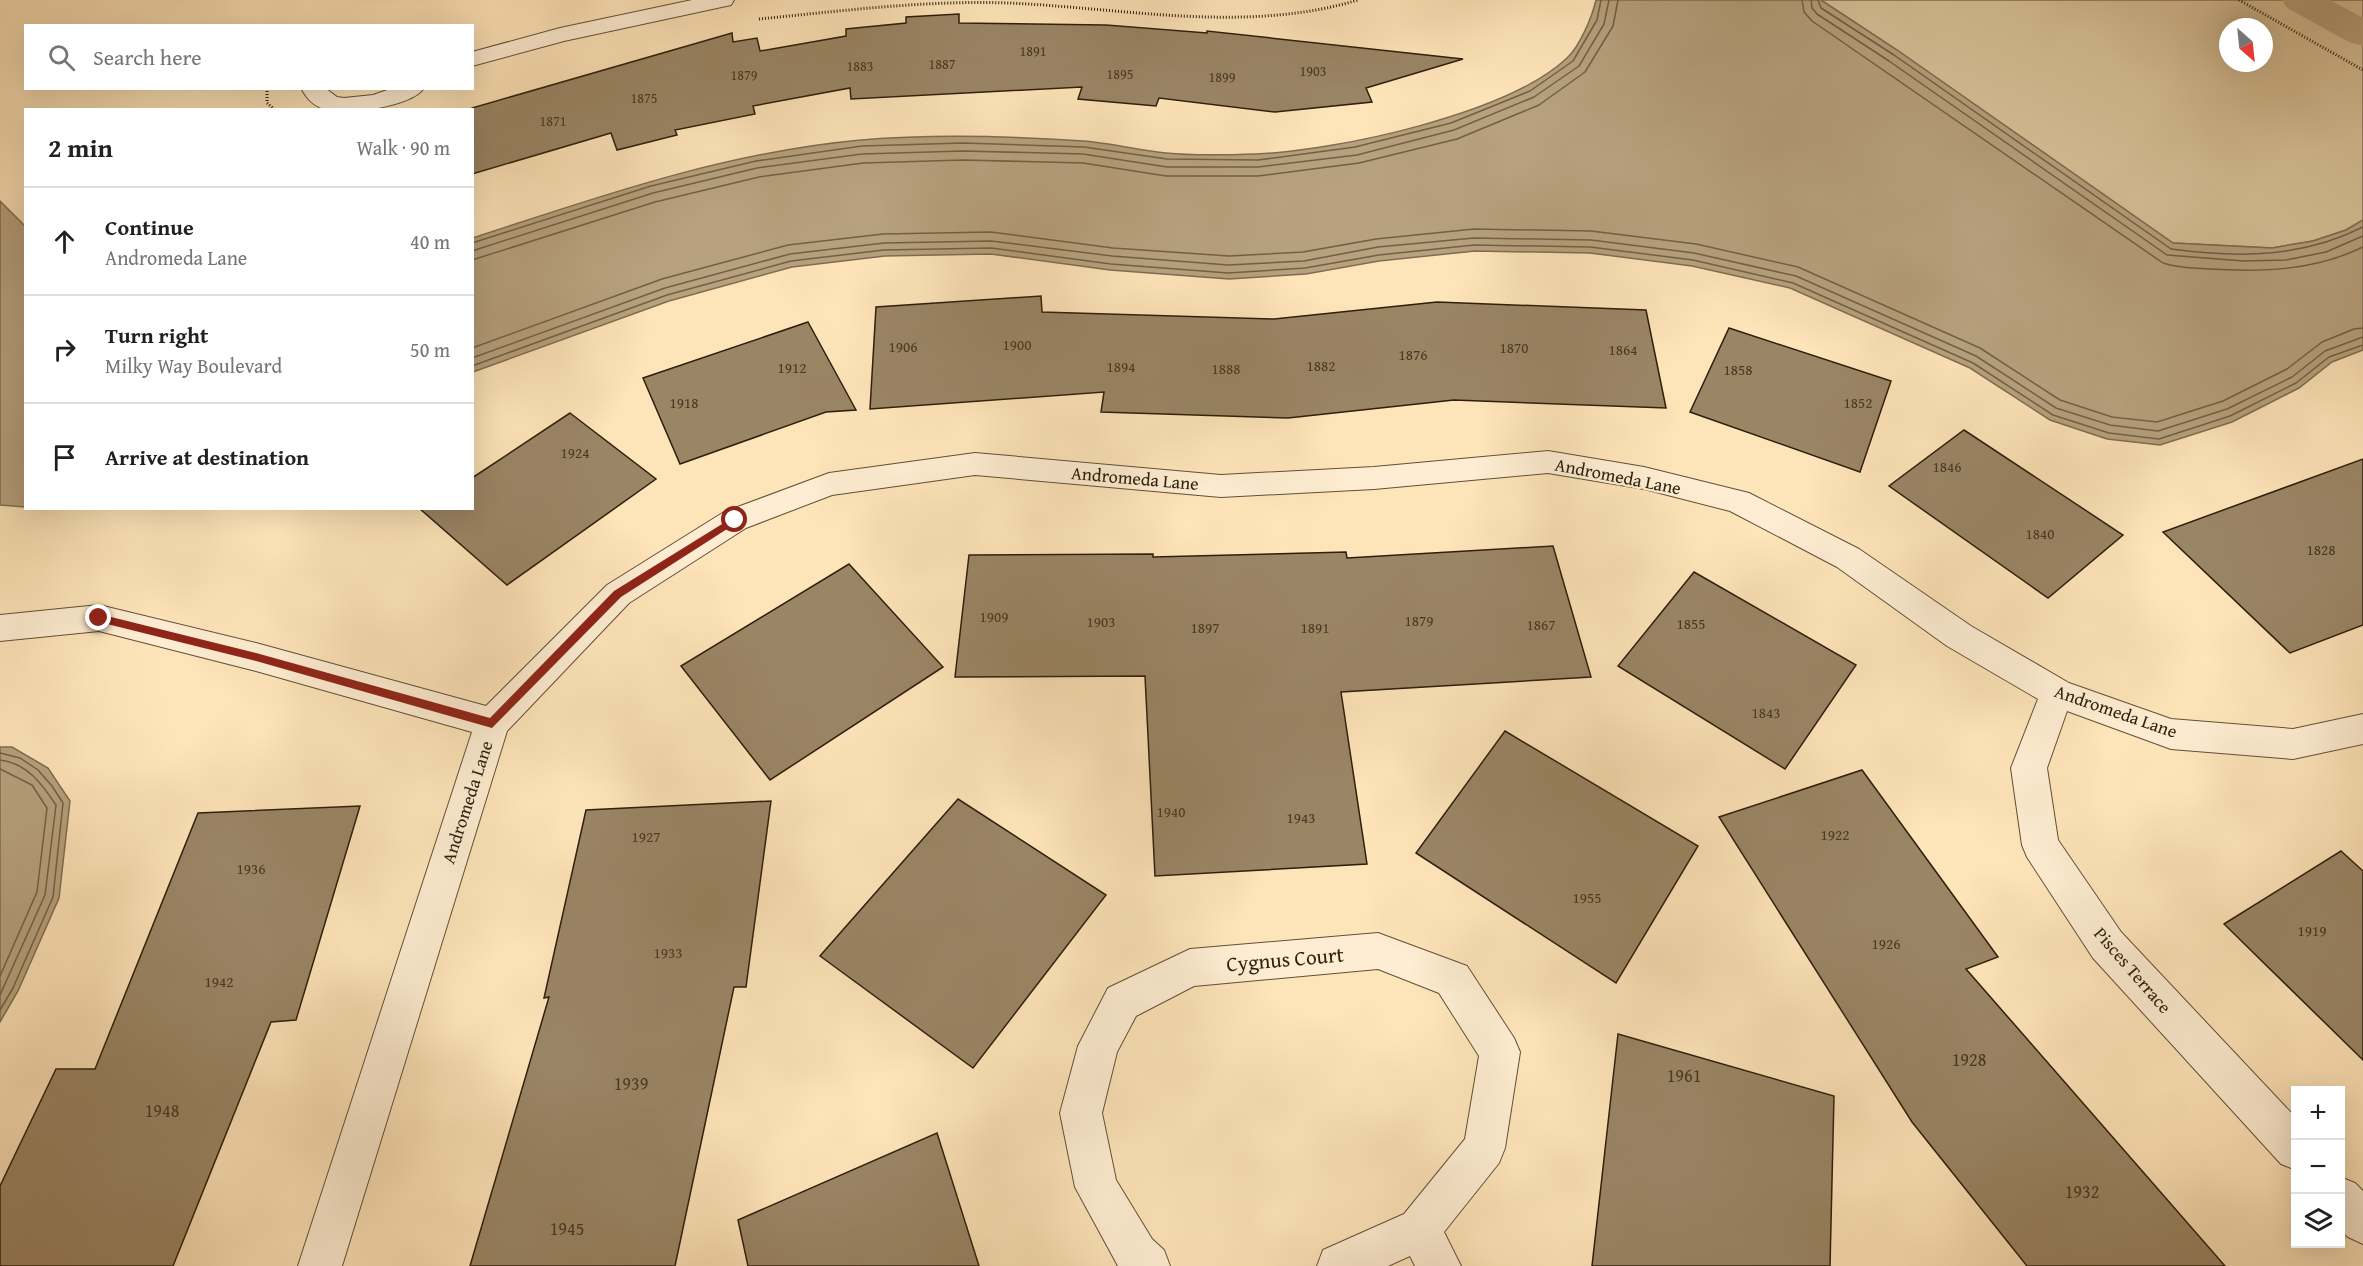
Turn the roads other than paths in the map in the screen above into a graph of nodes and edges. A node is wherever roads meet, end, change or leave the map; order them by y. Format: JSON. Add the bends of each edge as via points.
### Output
{"nodes":[{"id":1,"x":723,"y":0,"type":"edge"},
{"id":2,"x":474,"y":58,"type":"edge"},
{"id":3,"x":313,"y":90,"type":"edge"},
{"id":4,"x":408,"y":90,"type":"edge"},
{"id":5,"x":0,"y":628,"type":"edge"},
{"id":6,"x":2057,"y":693,"type":"junction"},
{"id":7,"x":492,"y":723,"type":"junction"},
{"id":8,"x":2363,"y":729,"type":"edge"},
{"id":9,"x":2291,"y":1145,"type":"edge"},
{"id":10,"x":2345,"y":1203,"type":"edge"},
{"id":11,"x":2363,"y":1222,"type":"edge"},
{"id":12,"x":1419,"y":1229,"type":"junction"},
{"id":13,"x":320,"y":1266,"type":"edge"},
{"id":14,"x":1148,"y":1266,"type":"edge"},
{"id":15,"x":1340,"y":1266,"type":"edge"},
{"id":16,"x":1439,"y":1266,"type":"edge"}],
"edges":[{"from":1,"to":2,"type":"street","via":[[560,35]]},
{"from":3,"to":4,"type":"street","via":[[325,100],[359,105]]},
{"from":5,"to":7,"type":"street","via":[[99,618]]},
{"from":6,"to":7,"type":"street","name":"Andromeda Lane","via":[[1959,636],[1838,553],[1738,501],[1644,478],[1548,462],[1374,478],[1221,486],[975,464],[829,484],[735,520],[618,594]]},
{"from":6,"to":8,"type":"street","name":"Andromeda Lane","via":[[2171,734],[2293,744]]},
{"from":6,"to":9,"type":"street","name":"Pisces Terrace","via":[[2029,768],[2040,845],[2107,945]]},
{"from":7,"to":13,"type":"street","name":"Andromeda Lane"},
{"from":10,"to":11,"type":"street"},
{"from":12,"to":14,"type":"street","name":"Cygnus Court","via":[[1484,1148],[1500,1052],[1453,979],[1378,951],[1190,968],[1122,1002],[1098,1046],[1082,1113],[1095,1187],[1136,1255]]},
{"from":12,"to":15,"type":"street","name":"Cygnus Court"},
{"from":12,"to":16,"type":"street"}]}
